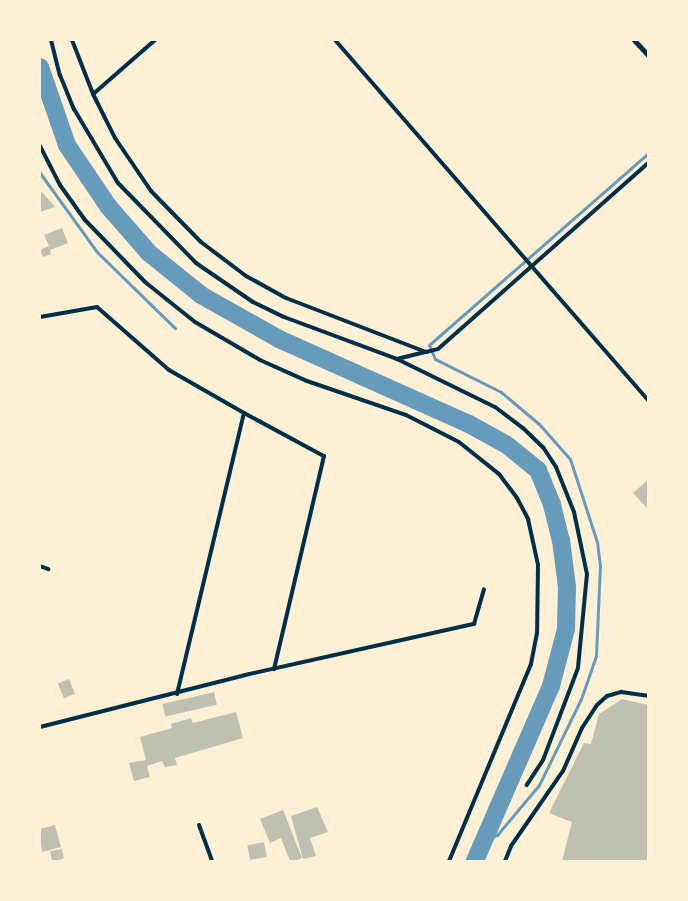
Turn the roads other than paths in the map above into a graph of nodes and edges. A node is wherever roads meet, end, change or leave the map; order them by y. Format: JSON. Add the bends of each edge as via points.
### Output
{"nodes":[{"id":1,"x":51,"y":40,"type":"edge"},
{"id":2,"x":72,"y":40,"type":"edge"},
{"id":3,"x":155,"y":40,"type":"edge"},
{"id":4,"x":335,"y":40,"type":"edge"},
{"id":5,"x":634,"y":40,"type":"edge"},
{"id":6,"x":648,"y":56,"type":"edge"},
{"id":7,"x":93,"y":94,"type":"junction"},
{"id":8,"x":40,"y":146,"type":"edge"},
{"id":9,"x":648,"y":163,"type":"edge"},
{"id":10,"x":532,"y":266,"type":"junction"},
{"id":11,"x":40,"y":317,"type":"edge"},
{"id":12,"x":426,"y":352,"type":"junction"},
{"id":13,"x":397,"y":359,"type":"junction"},
{"id":14,"x":648,"y":400,"type":"edge"},
{"id":15,"x":244,"y":414,"type":"junction"},
{"id":16,"x":40,"y":566,"type":"edge"},
{"id":17,"x":48,"y":569,"type":"dead end"},
{"id":18,"x":484,"y":589,"type":"dead end"},
{"id":19,"x":274,"y":669,"type":"junction"},
{"id":20,"x":177,"y":694,"type":"junction"},
{"id":21,"x":648,"y":696,"type":"edge"},
{"id":22,"x":40,"y":727,"type":"edge"},
{"id":23,"x":527,"y":785,"type":"dead end"},
{"id":24,"x":199,"y":826,"type":"dead end"},
{"id":25,"x":212,"y":861,"type":"edge"},
{"id":26,"x":449,"y":861,"type":"edge"},
{"id":27,"x":505,"y":861,"type":"edge"}],
"edges":[{"from":1,"to":13,"type":"street","via":[[60,74],[89,137],[118,183],[175,244],[253,302]]},
{"from":2,"to":7,"type":"street"},
{"from":3,"to":7,"type":"street"},
{"from":4,"to":10,"type":"street"},
{"from":5,"to":6,"type":"street"},
{"from":7,"to":12,"type":"street","via":[[115,138],[151,191],[201,242],[246,276],[286,298]]},
{"from":8,"to":26,"type":"street","via":[[60,184],[85,220],[145,282],[195,322],[260,360],[307,381],[406,415],[459,442],[499,474],[517,498],[528,519],[538,565],[537,633],[533,656]]},
{"from":9,"to":10,"type":"street"},
{"from":10,"to":12,"type":"street","via":[[438,349]]},
{"from":10,"to":14,"type":"street"},
{"from":11,"to":15,"type":"street","via":[[97,307],[169,370]]},
{"from":12,"to":13,"type":"street"},
{"from":13,"to":23,"type":"street","via":[[495,407],[523,428],[543,447],[556,468],[574,512],[587,574],[578,668],[543,760]]},
{"from":15,"to":19,"type":"street","via":[[324,456]]},
{"from":15,"to":20,"type":"street"},
{"from":16,"to":17,"type":"street"},
{"from":18,"to":19,"type":"street","via":[[474,624]]},
{"from":19,"to":20,"type":"street"},
{"from":20,"to":22,"type":"street"},
{"from":21,"to":27,"type":"street","via":[[621,692],[607,696],[597,705],[562,771],[511,846]]},
{"from":24,"to":25,"type":"street"}]}
